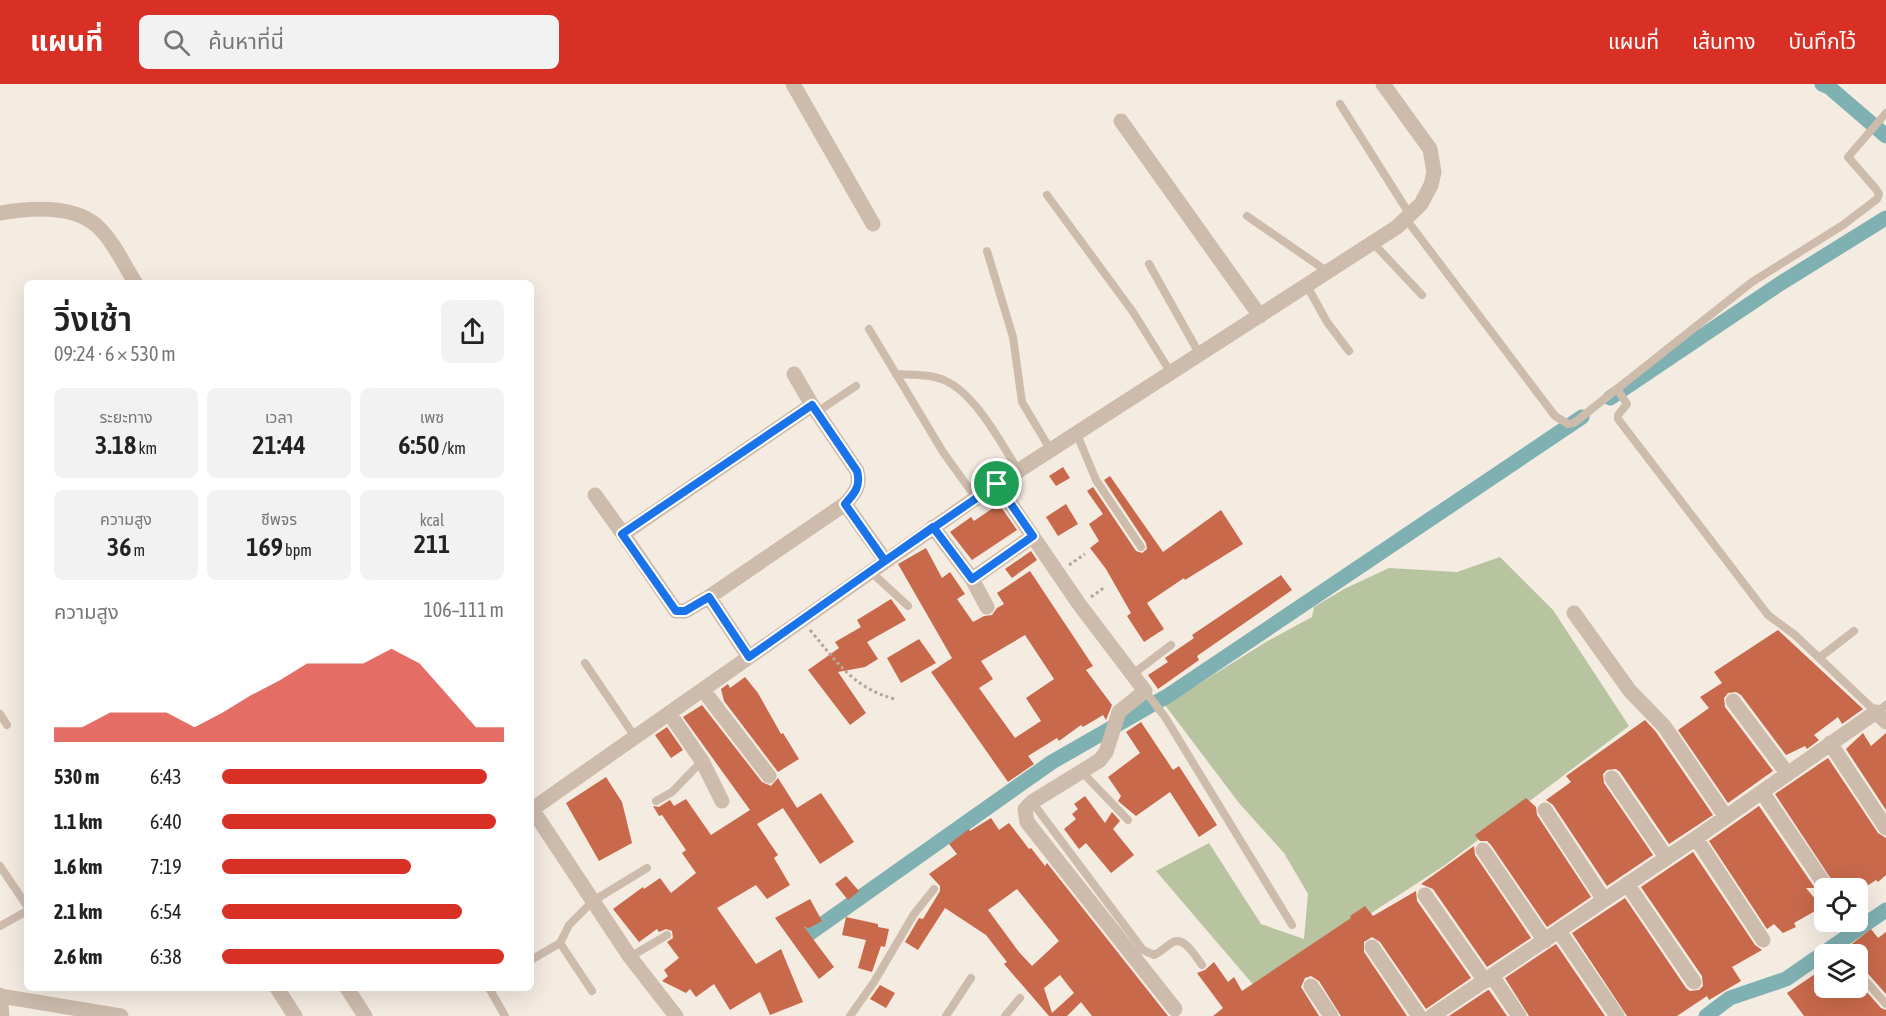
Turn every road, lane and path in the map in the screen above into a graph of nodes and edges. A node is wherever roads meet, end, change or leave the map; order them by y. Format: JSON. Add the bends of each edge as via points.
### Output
{"nodes":[{"id":1,"x":793,"y":84,"type":"edge"},
{"id":2,"x":1383,"y":84,"type":"edge"},
{"id":3,"x":1340,"y":104,"type":"dead end"},
{"id":4,"x":1886,"y":113,"type":"edge"},
{"id":5,"x":1121,"y":120,"type":"dead end"},
{"id":6,"x":1047,"y":195,"type":"dead end"},
{"id":7,"x":0,"y":213,"type":"edge"},
{"id":8,"x":1247,"y":216,"type":"dead end"},
{"id":9,"x":1408,"y":217,"type":"junction"},
{"id":10,"x":873,"y":224,"type":"dead end"},
{"id":11,"x":1373,"y":243,"type":"junction"},
{"id":12,"x":987,"y":251,"type":"dead end"},
{"id":13,"x":1149,"y":264,"type":"dead end"},
{"id":14,"x":1328,"y":272,"type":"junction"},
{"id":15,"x":133,"y":280,"type":"edge"},
{"id":16,"x":1307,"y":286,"type":"junction"},
{"id":17,"x":1422,"y":295,"type":"dead end"},
{"id":18,"x":1260,"y":316,"type":"junction"},
{"id":19,"x":869,"y":329,"type":"dead end"},
{"id":20,"x":1349,"y":351,"type":"dead end"},
{"id":21,"x":1200,"y":355,"type":"junction"},
{"id":22,"x":1171,"y":373,"type":"junction"},
{"id":23,"x":794,"y":374,"type":"dead end"},
{"id":24,"x":896,"y":374,"type":"junction"},
{"id":25,"x":856,"y":386,"type":"dead end"},
{"id":26,"x":1617,"y":389,"type":"junction"},
{"id":27,"x":814,"y":409,"type":"junction"},
{"id":28,"x":1076,"y":432,"type":"junction"},
{"id":29,"x":1050,"y":449,"type":"junction"},
{"id":30,"x":1018,"y":470,"type":"junction"},
{"id":31,"x":997,"y":484,"type":"junction"},
{"id":32,"x":595,"y":495,"type":"dead end"},
{"id":33,"x":976,"y":498,"type":"junction"},
{"id":34,"x":845,"y":504,"type":"junction"},
{"id":35,"x":933,"y":527,"type":"junction"},
{"id":36,"x":622,"y":534,"type":"junction"},
{"id":37,"x":1033,"y":536,"type":"junction"},
{"id":38,"x":1141,"y":547,"type":"dead end"},
{"id":39,"x":1085,"y":554,"type":"dead end"},
{"id":40,"x":885,"y":561,"type":"junction"},
{"id":41,"x":870,"y":571,"type":"junction"},
{"id":42,"x":1058,"y":573,"type":"junction"},
{"id":43,"x":972,"y":579,"type":"junction"},
{"id":44,"x":709,"y":597,"type":"junction"},
{"id":45,"x":908,"y":606,"type":"dead end"},
{"id":46,"x":987,"y":607,"type":"dead end"},
{"id":47,"x":1574,"y":613,"type":"dead end"},
{"id":48,"x":801,"y":620,"type":"junction"},
{"id":49,"x":1854,"y":631,"type":"dead end"},
{"id":50,"x":1171,"y":645,"type":"dead end"},
{"id":51,"x":749,"y":657,"type":"junction"},
{"id":52,"x":1819,"y":658,"type":"junction"},
{"id":53,"x":585,"y":663,"type":"dead end"},
{"id":54,"x":1133,"y":674,"type":"junction"},
{"id":55,"x":703,"y":690,"type":"junction"},
{"id":56,"x":1145,"y":691,"type":"junction"},
{"id":57,"x":895,"y":699,"type":"dead end"},
{"id":58,"x":1733,"y":701,"type":"dead end"},
{"id":59,"x":669,"y":713,"type":"junction"},
{"id":60,"x":1882,"y":713,"type":"edge"},
{"id":61,"x":0,"y":714,"type":"edge"},
{"id":62,"x":7,"y":725,"type":"dead end"},
{"id":63,"x":635,"y":737,"type":"junction"},
{"id":64,"x":1830,"y":744,"type":"junction"},
{"id":65,"x":702,"y":761,"type":"junction"},
{"id":66,"x":1081,"y":771,"type":"junction"},
{"id":67,"x":1787,"y":773,"type":"junction"},
{"id":68,"x":769,"y":776,"type":"dead end"},
{"id":69,"x":1612,"y":778,"type":"dead end"},
{"id":70,"x":1762,"y":792,"type":"junction"},
{"id":71,"x":656,"y":801,"type":"dead end"},
{"id":72,"x":722,"y":801,"type":"dead end"},
{"id":73,"x":534,"y":809,"type":"edge"},
{"id":74,"x":1545,"y":810,"type":"dead end"},
{"id":75,"x":534,"y":813,"type":"edge"},
{"id":76,"x":1726,"y":817,"type":"junction"},
{"id":77,"x":1128,"y":820,"type":"dead end"},
{"id":78,"x":1886,"y":828,"type":"edge"},
{"id":79,"x":1696,"y":838,"type":"junction"},
{"id":80,"x":1483,"y":850,"type":"dead end"},
{"id":81,"x":1666,"y":857,"type":"junction"},
{"id":82,"x":0,"y":866,"type":"edge"},
{"id":83,"x":647,"y":868,"type":"dead end"},
{"id":84,"x":1820,"y":878,"type":"edge"},
{"id":85,"x":1627,"y":884,"type":"junction"},
{"id":86,"x":934,"y":889,"type":"dead end"},
{"id":87,"x":1425,"y":895,"type":"dead end"},
{"id":88,"x":1604,"y":900,"type":"junction"},
{"id":89,"x":24,"y":902,"type":"edge"},
{"id":90,"x":593,"y":902,"type":"junction"},
{"id":91,"x":24,"y":913,"type":"edge"},
{"id":92,"x":1113,"y":920,"type":"junction"},
{"id":93,"x":1292,"y":924,"type":"dead end"},
{"id":94,"x":0,"y":926,"type":"edge"},
{"id":95,"x":1559,"y":931,"type":"junction"},
{"id":96,"x":667,"y":935,"type":"dead end"},
{"id":97,"x":1763,"y":940,"type":"dead end"},
{"id":98,"x":1545,"y":941,"type":"junction"},
{"id":99,"x":560,"y":943,"type":"junction"},
{"id":100,"x":1372,"y":947,"type":"dead end"},
{"id":101,"x":630,"y":957,"type":"junction"},
{"id":102,"x":534,"y":958,"type":"edge"},
{"id":103,"x":1202,"y":965,"type":"dead end"},
{"id":104,"x":971,"y":978,"type":"dead end"},
{"id":105,"x":1488,"y":979,"type":"junction"},
{"id":106,"x":1694,"y":982,"type":"dead end"},
{"id":107,"x":1868,"y":984,"type":"edge"},
{"id":108,"x":1311,"y":986,"type":"dead end"},
{"id":109,"x":279,"y":991,"type":"edge"},
{"id":110,"x":349,"y":991,"type":"edge"},
{"id":111,"x":491,"y":991,"type":"edge"},
{"id":112,"x":592,"y":991,"type":"dead end"},
{"id":113,"x":0,"y":995,"type":"edge"},
{"id":114,"x":1020,"y":999,"type":"dead end"},
{"id":115,"x":1886,"y":1004,"type":"edge"},
{"id":116,"x":1175,"y":1009,"type":"dead end"},
{"id":117,"x":2,"y":1016,"type":"edge"},
{"id":118,"x":121,"y":1016,"type":"edge"},
{"id":119,"x":295,"y":1016,"type":"edge"},
{"id":120,"x":365,"y":1016,"type":"edge"},
{"id":121,"x":505,"y":1016,"type":"edge"},
{"id":122,"x":676,"y":1016,"type":"edge"},
{"id":123,"x":850,"y":1016,"type":"edge"},
{"id":124,"x":946,"y":1016,"type":"edge"},
{"id":125,"x":1005,"y":1016,"type":"edge"},
{"id":126,"x":1331,"y":1016,"type":"edge"},
{"id":127,"x":1419,"y":1016,"type":"edge"},
{"id":128,"x":1432,"y":1016,"type":"edge"},
{"id":129,"x":1519,"y":1016,"type":"edge"},
{"id":130,"x":1617,"y":1016,"type":"edge"}],
"edges":[{"from":1,"to":10,"type":"street"},
{"from":2,"to":9,"type":"street","via":[[1430,149],[1433,160],[1431,185]]},
{"from":3,"to":9,"type":"lane"},
{"from":4,"to":26,"type":"lane","via":[[1849,154],[1849,159],[1876,189],[1877,199],[1752,282]]},
{"from":5,"to":18,"type":"street"},
{"from":6,"to":22,"type":"lane","via":[[1133,312]]},
{"from":7,"to":15,"type":"street","via":[[60,211],[85,219],[111,245]]},
{"from":8,"to":14,"type":"lane"},
{"from":9,"to":11,"type":"street"},
{"from":9,"to":26,"type":"lane","via":[[1556,416],[1568,424],[1574,423]]},
{"from":11,"to":14,"type":"street"},
{"from":11,"to":17,"type":"lane"},
{"from":12,"to":29,"type":"lane","via":[[1014,344],[1022,402]]},
{"from":13,"to":21,"type":"lane"},
{"from":14,"to":16,"type":"street"},
{"from":16,"to":18,"type":"street"},
{"from":16,"to":20,"type":"lane"},
{"from":18,"to":21,"type":"street"},
{"from":19,"to":24,"type":"lane"},
{"from":21,"to":22,"type":"street"},
{"from":22,"to":28,"type":"street"},
{"from":23,"to":27,"type":"street"},
{"from":24,"to":30,"type":"lane","via":[[931,376],[957,387],[995,433]]},
{"from":24,"to":33,"type":"lane"},
{"from":25,"to":27,"type":"lane"},
{"from":26,"to":52,"type":"lane","via":[[1627,404],[1618,419],[1768,615]]},
{"from":27,"to":34,"type":"street","via":[[857,471],[856,491]]},
{"from":27,"to":36,"type":"street"},
{"from":28,"to":29,"type":"street"},
{"from":28,"to":38,"type":"lane","via":[[1096,480]]},
{"from":29,"to":30,"type":"street"},
{"from":30,"to":31,"type":"street"},
{"from":31,"to":33,"type":"street"},
{"from":31,"to":37,"type":"street"},
{"from":32,"to":36,"type":"street"},
{"from":33,"to":35,"type":"street"},
{"from":34,"to":40,"type":"street"},
{"from":34,"to":44,"type":"street"},
{"from":35,"to":40,"type":"street"},
{"from":35,"to":43,"type":"street"},
{"from":36,"to":44,"type":"street","via":[[676,611],[685,611]]},
{"from":37,"to":42,"type":"street"},
{"from":37,"to":43,"type":"street"},
{"from":39,"to":42,"type":"path"},
{"from":40,"to":41,"type":"street"},
{"from":41,"to":45,"type":"lane"},
{"from":41,"to":48,"type":"street"},
{"from":42,"to":54,"type":"street"},
{"from":43,"to":46,"type":"street"},
{"from":44,"to":51,"type":"street"},
{"from":47,"to":76,"type":"street","via":[[1630,691],[1664,726]]},
{"from":48,"to":51,"type":"street"},
{"from":48,"to":57,"type":"path","via":[[855,682],[874,694]]},
{"from":49,"to":52,"type":"lane"},
{"from":50,"to":54,"type":"lane"},
{"from":51,"to":55,"type":"street"},
{"from":52,"to":60,"type":"lane"},
{"from":53,"to":63,"type":"lane"},
{"from":54,"to":56,"type":"street"},
{"from":55,"to":59,"type":"street"},
{"from":55,"to":68,"type":"street"},
{"from":56,"to":66,"type":"street","via":[[1119,712],[1100,760]]},
{"from":56,"to":93,"type":"lane","via":[[1165,717]]},
{"from":58,"to":67,"type":"street"},
{"from":59,"to":63,"type":"street"},
{"from":59,"to":65,"type":"street"},
{"from":60,"to":64,"type":"street"},
{"from":61,"to":62,"type":"lane"},
{"from":63,"to":73,"type":"street"},
{"from":64,"to":67,"type":"street"},
{"from":64,"to":78,"type":"street"},
{"from":65,"to":71,"type":"lane","via":[[672,792]]},
{"from":65,"to":72,"type":"street"},
{"from":66,"to":77,"type":"lane"},
{"from":66,"to":92,"type":"street","via":[[1032,802],[1025,809],[1027,822]]},
{"from":67,"to":70,"type":"street"},
{"from":69,"to":81,"type":"street"},
{"from":70,"to":76,"type":"street"},
{"from":70,"to":84,"type":"street"},
{"from":74,"to":88,"type":"street"},
{"from":75,"to":90,"type":"street"},
{"from":76,"to":79,"type":"street"},
{"from":79,"to":81,"type":"street"},
{"from":79,"to":97,"type":"street"},
{"from":80,"to":98,"type":"street"},
{"from":81,"to":85,"type":"street"},
{"from":82,"to":89,"type":"lane"},
{"from":83,"to":90,"type":"lane"},
{"from":85,"to":88,"type":"street"},
{"from":85,"to":106,"type":"street"},
{"from":86,"to":123,"type":"lane"},
{"from":87,"to":105,"type":"street"},
{"from":88,"to":95,"type":"street"},
{"from":90,"to":99,"type":"lane","via":[[569,925]]},
{"from":90,"to":101,"type":"street"},
{"from":91,"to":94,"type":"lane"},
{"from":92,"to":103,"type":"lane","via":[[1149,954],[1161,953],[1178,940]]},
{"from":92,"to":116,"type":"street"},
{"from":95,"to":98,"type":"street"},
{"from":95,"to":130,"type":"street"},
{"from":96,"to":101,"type":"lane"},
{"from":98,"to":105,"type":"street"},
{"from":99,"to":102,"type":"lane"},
{"from":99,"to":112,"type":"lane"},
{"from":100,"to":127,"type":"street"},
{"from":101,"to":122,"type":"street"},
{"from":104,"to":124,"type":"lane"},
{"from":105,"to":128,"type":"street"},
{"from":105,"to":129,"type":"street"},
{"from":107,"to":115,"type":"lane"},
{"from":108,"to":126,"type":"street"},
{"from":109,"to":119,"type":"street"},
{"from":110,"to":120,"type":"street"},
{"from":111,"to":121,"type":"lane"},
{"from":113,"to":117,"type":"street"},
{"from":113,"to":118,"type":"street"},
{"from":114,"to":125,"type":"lane"}]}
